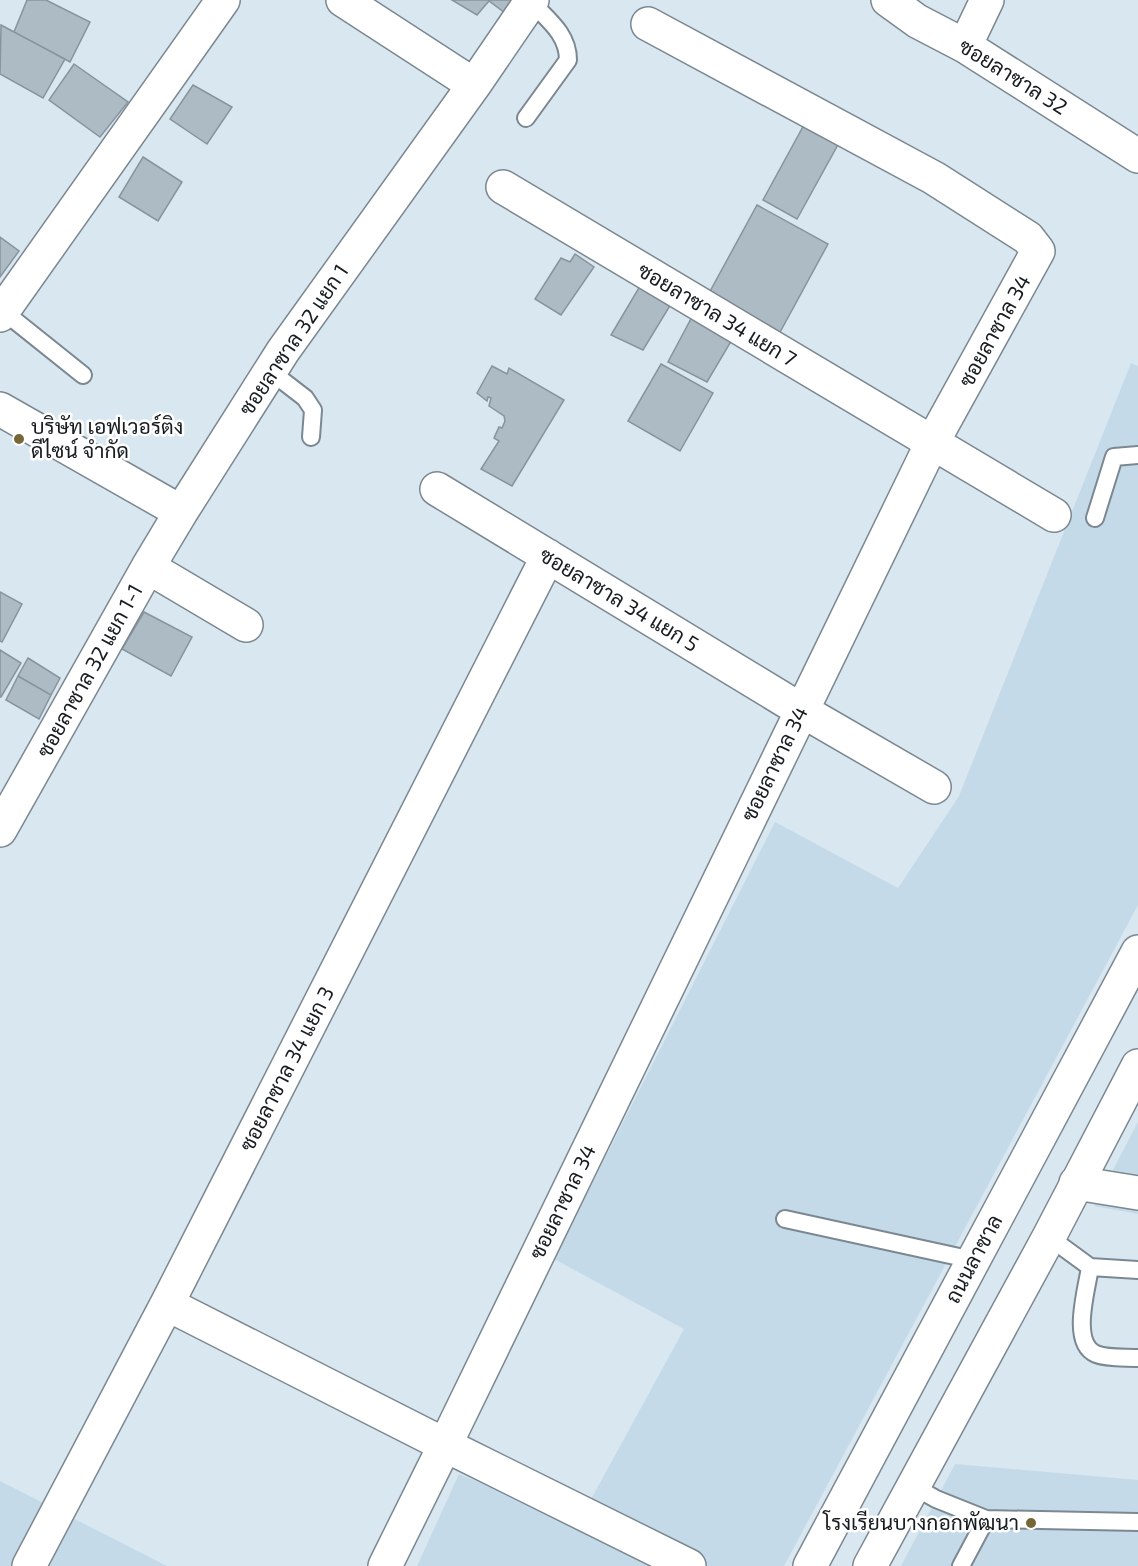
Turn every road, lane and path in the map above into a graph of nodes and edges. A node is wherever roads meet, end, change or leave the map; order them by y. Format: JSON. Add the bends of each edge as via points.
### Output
{"nodes":[{"id":1,"x":223,"y":0,"type":"edge"},
{"id":2,"x":343,"y":0,"type":"edge"},
{"id":3,"x":888,"y":0,"type":"edge"},
{"id":4,"x":987,"y":0,"type":"edge"},
{"id":5,"x":532,"y":1,"type":"edge"},
{"id":6,"x":648,"y":24,"type":"dead end"},
{"id":7,"x":964,"y":46,"type":"junction"},
{"id":8,"x":474,"y":85,"type":"junction"},
{"id":9,"x":526,"y":118,"type":"dead end"},
{"id":10,"x":1136,"y":148,"type":"edge"},
{"id":11,"x":502,"y":187,"type":"dead end"},
{"id":12,"x":2,"y":313,"type":"edge"},
{"id":13,"x":270,"y":371,"type":"junction"},
{"id":14,"x":83,"y":375,"type":"dead end"},
{"id":15,"x":0,"y":409,"type":"edge"},
{"id":16,"x":311,"y":437,"type":"dead end"},
{"id":17,"x":932,"y":443,"type":"junction"},
{"id":18,"x":1138,"y":455,"type":"edge"},
{"id":19,"x":437,"y":489,"type":"dead end"},
{"id":20,"x":181,"y":512,"type":"junction"},
{"id":21,"x":1054,"y":515,"type":"dead end"},
{"id":22,"x":1095,"y":518,"type":"dead end"},
{"id":23,"x":548,"y":556,"type":"junction"},
{"id":24,"x":148,"y":567,"type":"junction"},
{"id":25,"x":246,"y":625,"type":"dead end"},
{"id":26,"x":801,"y":710,"type":"junction"},
{"id":27,"x":934,"y":787,"type":"dead end"},
{"id":28,"x":0,"y":830,"type":"edge"},
{"id":29,"x":1138,"y":952,"type":"edge"},
{"id":30,"x":1138,"y":1066,"type":"edge"},
{"id":31,"x":1076,"y":1183,"type":"junction"},
{"id":32,"x":1138,"y":1193,"type":"edge"},
{"id":33,"x":785,"y":1219,"type":"dead end"},
{"id":34,"x":1049,"y":1237,"type":"junction"},
{"id":35,"x":973,"y":1260,"type":"junction"},
{"id":36,"x":1090,"y":1267,"type":"junction"},
{"id":37,"x":1138,"y":1270,"type":"edge"},
{"id":38,"x":167,"y":1304,"type":"junction"},
{"id":39,"x":1138,"y":1358,"type":"edge"},
{"id":40,"x":445,"y":1445,"type":"junction"},
{"id":41,"x":913,"y":1486,"type":"junction"},
{"id":42,"x":986,"y":1519,"type":"junction"},
{"id":43,"x":1138,"y":1522,"type":"edge"},
{"id":44,"x":29,"y":1566,"type":"edge"},
{"id":45,"x":385,"y":1566,"type":"edge"},
{"id":46,"x":689,"y":1566,"type":"edge"},
{"id":47,"x":810,"y":1566,"type":"edge"},
{"id":48,"x":870,"y":1566,"type":"edge"},
{"id":49,"x":961,"y":1566,"type":"edge"}],
"edges":[{"from":1,"to":12,"type":"street"},
{"from":2,"to":8,"type":"street"},
{"from":3,"to":7,"type":"street","name":"ซอยลาซาล 32"},
{"from":4,"to":7,"type":"street"},
{"from":5,"to":8,"type":"street","name":"ซอยลาซาล 32 แยก 1"},
{"from":5,"to":9,"type":"lane","via":[[560,31],[568,48],[568,60]]},
{"from":6,"to":17,"type":"street","name":"ซอยลาซาล 34","via":[[934,178],[1035,246],[1036,256]]},
{"from":7,"to":10,"type":"street","name":"ซอยลาซาล 32"},
{"from":8,"to":13,"type":"street","name":"ซอยลาซาล 32 แยก 1"},
{"from":11,"to":17,"type":"street","name":"ซอยลาซาล 34 แยก 7"},
{"from":12,"to":14,"type":"lane"},
{"from":13,"to":16,"type":"lane","via":[[305,398],[313,410]]},
{"from":13,"to":20,"type":"street","name":"ซอยลาซาล 32 แยก 1"},
{"from":15,"to":20,"type":"street"},
{"from":17,"to":21,"type":"street","name":"ซอยลาซาล 34 แยก 7"},
{"from":17,"to":26,"type":"street","name":"ซอยลาซาล 34"},
{"from":18,"to":22,"type":"lane","via":[[1114,457]]},
{"from":19,"to":23,"type":"street","name":"ซอยลาซาล 34 แยก 5"},
{"from":20,"to":24,"type":"street","name":"ซอยลาซาล 32 แยก 1-1"},
{"from":23,"to":26,"type":"street","name":"ซอยลาซาล 34 แยก 5"},
{"from":23,"to":38,"type":"street","name":"ซอยลาซาล 34 แยก 3"},
{"from":24,"to":25,"type":"street"},
{"from":24,"to":28,"type":"street","name":"ซอยลาซาล 32 แยก 1-1"},
{"from":26,"to":27,"type":"street","name":"ซอยลาซาล 34 แยก 5"},
{"from":26,"to":40,"type":"street","name":"ซอยลาซาล 34"},
{"from":29,"to":35,"type":"street","name":"ถนนลาซาล"},
{"from":30,"to":31,"type":"street"},
{"from":31,"to":32,"type":"street"},
{"from":31,"to":34,"type":"street"},
{"from":33,"to":35,"type":"lane"},
{"from":34,"to":36,"type":"lane"},
{"from":34,"to":41,"type":"street"},
{"from":35,"to":47,"type":"street","name":"ถนนลาซาล"},
{"from":36,"to":37,"type":"lane"},
{"from":36,"to":39,"type":"lane","via":[[1081,1327],[1083,1340],[1096,1354]]},
{"from":38,"to":40,"type":"street"},
{"from":38,"to":44,"type":"street","name":"ซอยลาซาล 34 แยก 3"},
{"from":40,"to":45,"type":"street","name":"ซอยลาซาล 34"},
{"from":40,"to":46,"type":"street"},
{"from":41,"to":42,"type":"lane"},
{"from":41,"to":48,"type":"street"},
{"from":42,"to":43,"type":"lane"},
{"from":42,"to":49,"type":"lane"}]}
